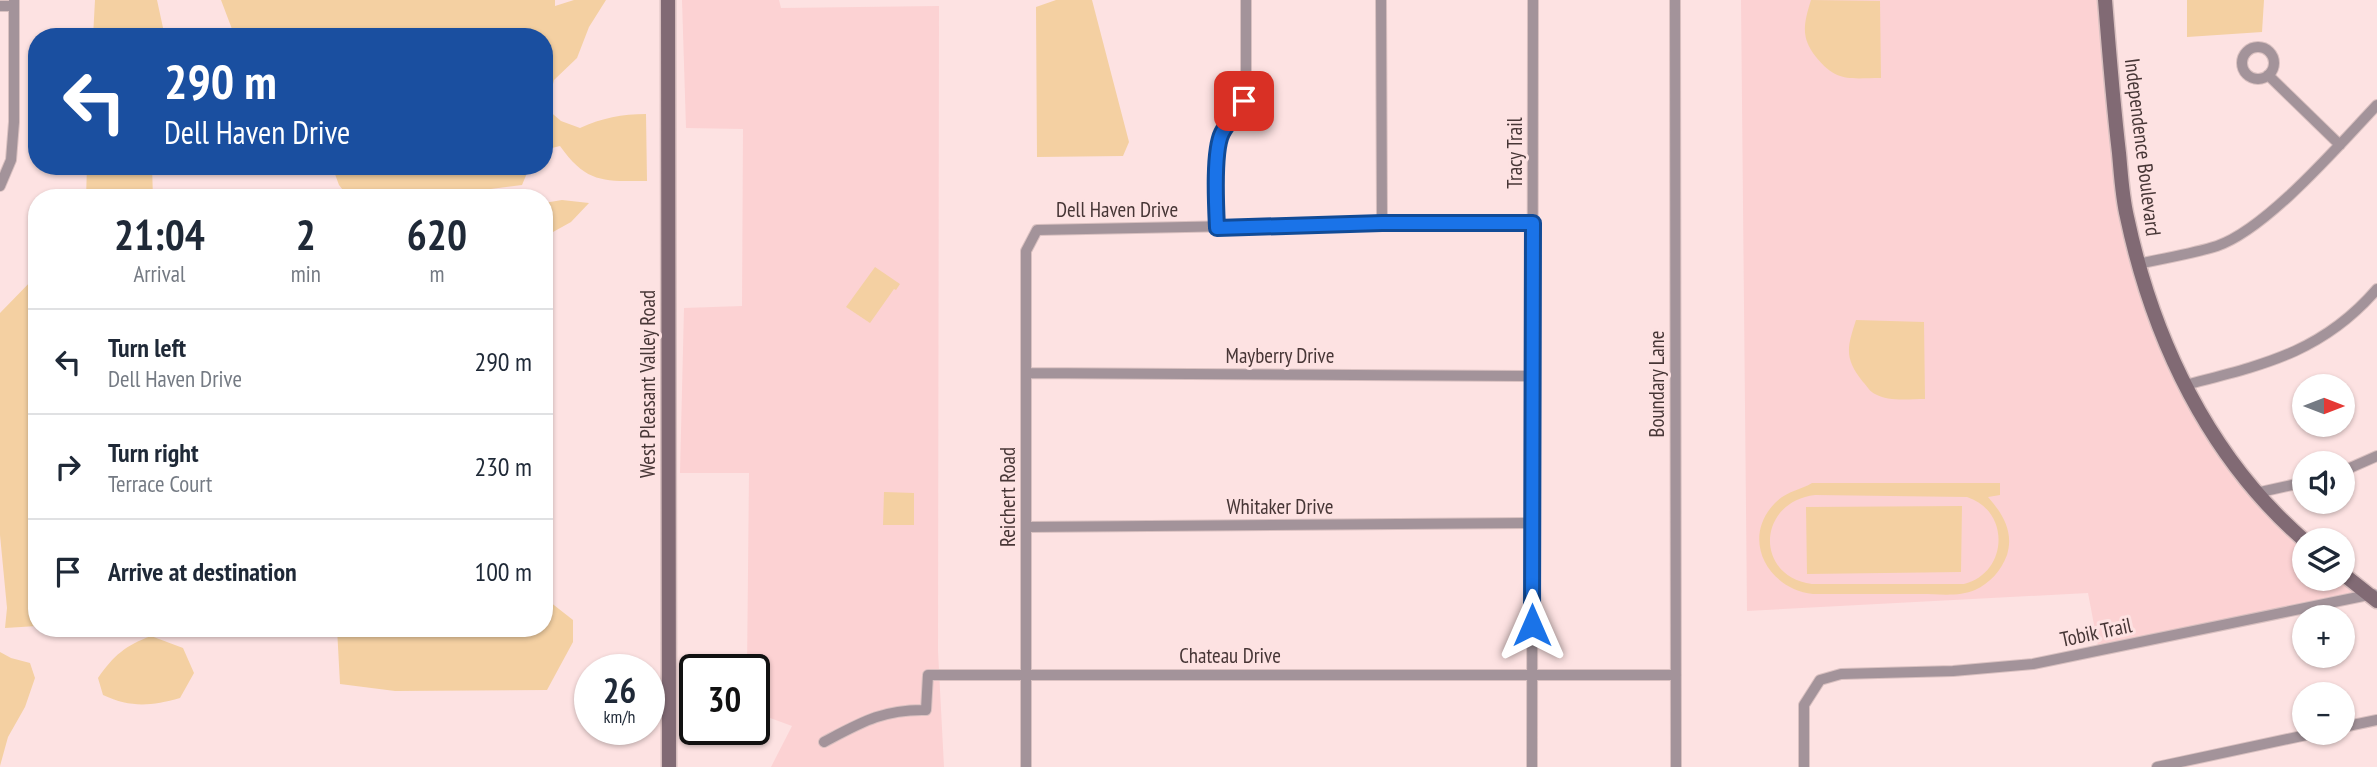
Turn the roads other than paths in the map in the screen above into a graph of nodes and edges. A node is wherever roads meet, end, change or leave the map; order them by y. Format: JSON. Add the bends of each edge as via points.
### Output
{"nodes":[{"id":1,"x":668,"y":0,"type":"edge"},
{"id":2,"x":1245,"y":0,"type":"edge"},
{"id":3,"x":1381,"y":0,"type":"edge"},
{"id":4,"x":1533,"y":0,"type":"edge"},
{"id":5,"x":1675,"y":0,"type":"edge"},
{"id":6,"x":2105,"y":0,"type":"edge"},
{"id":7,"x":14,"y":3,"type":"edge"},
{"id":8,"x":0,"y":6,"type":"edge"},
{"id":9,"x":2267,"y":75,"type":"dead end"},
{"id":10,"x":2377,"y":105,"type":"edge"},
{"id":11,"x":2340,"y":145,"type":"junction"},
{"id":12,"x":0,"y":186,"type":"edge"},
{"id":13,"x":1382,"y":223,"type":"junction"},
{"id":14,"x":1533,"y":223,"type":"junction"},
{"id":15,"x":1217,"y":228,"type":"junction"},
{"id":16,"x":1037,"y":230,"type":"joint"},
{"id":17,"x":2138,"y":264,"type":"junction"},
{"id":18,"x":2377,"y":289,"type":"edge"},
{"id":19,"x":1027,"y":373,"type":"junction"},
{"id":20,"x":1533,"y":376,"type":"junction"},
{"id":21,"x":2185,"y":385,"type":"junction"},
{"id":22,"x":2377,"y":456,"type":"edge"},
{"id":23,"x":2355,"y":466,"type":"edge"},
{"id":24,"x":2292,"y":485,"type":"edge"},
{"id":25,"x":2256,"y":494,"type":"junction"},
{"id":26,"x":1533,"y":523,"type":"junction"},
{"id":27,"x":1027,"y":527,"type":"junction"},
{"id":28,"x":2292,"y":529,"type":"edge"},
{"id":29,"x":2355,"y":583,"type":"edge"},
{"id":30,"x":2374,"y":597,"type":"edge"},
{"id":31,"x":1026,"y":674,"type":"junction"},
{"id":32,"x":1532,"y":675,"type":"junction"},
{"id":33,"x":1676,"y":675,"type":"junction"},
{"id":34,"x":2377,"y":720,"type":"edge"},
{"id":35,"x":2355,"y":725,"type":"edge"},
{"id":36,"x":2292,"y":738,"type":"edge"},
{"id":37,"x":824,"y":742,"type":"dead end"},
{"id":38,"x":669,"y":767,"type":"edge"},
{"id":39,"x":1026,"y":767,"type":"edge"},
{"id":40,"x":1532,"y":767,"type":"edge"},
{"id":41,"x":1676,"y":767,"type":"edge"},
{"id":42,"x":1804,"y":767,"type":"edge"},
{"id":43,"x":2157,"y":767,"type":"edge"}],
"edges":[{"from":1,"to":38,"type":"main road","name":"West Pleasant Valley Road"},
{"from":2,"to":15,"type":"street","via":[[1246,89],[1240,111],[1225,127],[1218,146]]},
{"from":3,"to":13,"type":"street"},
{"from":4,"to":14,"type":"street","name":"Tracy Trail"},
{"from":5,"to":33,"type":"street","name":"Boundary Lane"},
{"from":6,"to":17,"type":"main road","name":"Independence Boulevard","via":[[2126,214]]},
{"from":7,"to":8,"type":"street"},
{"from":7,"to":12,"type":"street","via":[[14,122],[11,160]]},
{"from":9,"to":11,"type":"street"},
{"from":10,"to":11,"type":"street"},
{"from":11,"to":17,"type":"street","via":[[2291,194],[2230,239]]},
{"from":13,"to":14,"type":"street","name":"Dell Haven Drive"},
{"from":13,"to":15,"type":"street","name":"Dell Haven Drive"},
{"from":14,"to":20,"type":"street","name":"Tracy Trail"},
{"from":15,"to":16,"type":"street","name":"Dell Haven Drive"},
{"from":16,"to":19,"type":"street","name":"Reichert Road","via":[[1027,251]]},
{"from":17,"to":21,"type":"main road","name":"Independence Boulevard","via":[[2158,329]]},
{"from":18,"to":21,"type":"street","via":[[2333,329],[2299,351]]},
{"from":19,"to":20,"type":"street","name":"Mayberry Drive"},
{"from":19,"to":27,"type":"street","name":"Reichert Road"},
{"from":20,"to":26,"type":"street","name":"Tracy Trail"},
{"from":21,"to":25,"type":"main road","name":"Independence Boulevard","via":[[2222,450]]},
{"from":22,"to":23,"type":"street"},
{"from":24,"to":25,"type":"street"},
{"from":25,"to":28,"type":"main road","name":"Independence Boulevard"},
{"from":26,"to":27,"type":"street","name":"Whitaker Drive"},
{"from":26,"to":32,"type":"street","name":"Tracy Trail"},
{"from":27,"to":31,"type":"street","name":"Reichert Road"},
{"from":29,"to":30,"type":"main road"},
{"from":30,"to":42,"type":"street","name":"Tobik Trail","via":[[2033,664],[1841,674],[1820,680],[1804,705]]},
{"from":31,"to":32,"type":"street","name":"Chateau Drive"},
{"from":31,"to":37,"type":"street","name":"Chateau Drive","via":[[928,675],[926,710],[900,710],[870,719]]},
{"from":31,"to":39,"type":"street","name":"Reichert Road"},
{"from":32,"to":33,"type":"street","name":"Chateau Drive"},
{"from":32,"to":40,"type":"street","name":"Tracy Trail"},
{"from":33,"to":41,"type":"street","name":"Boundary Lane"},
{"from":34,"to":35,"type":"street"},
{"from":36,"to":43,"type":"street"}]}
